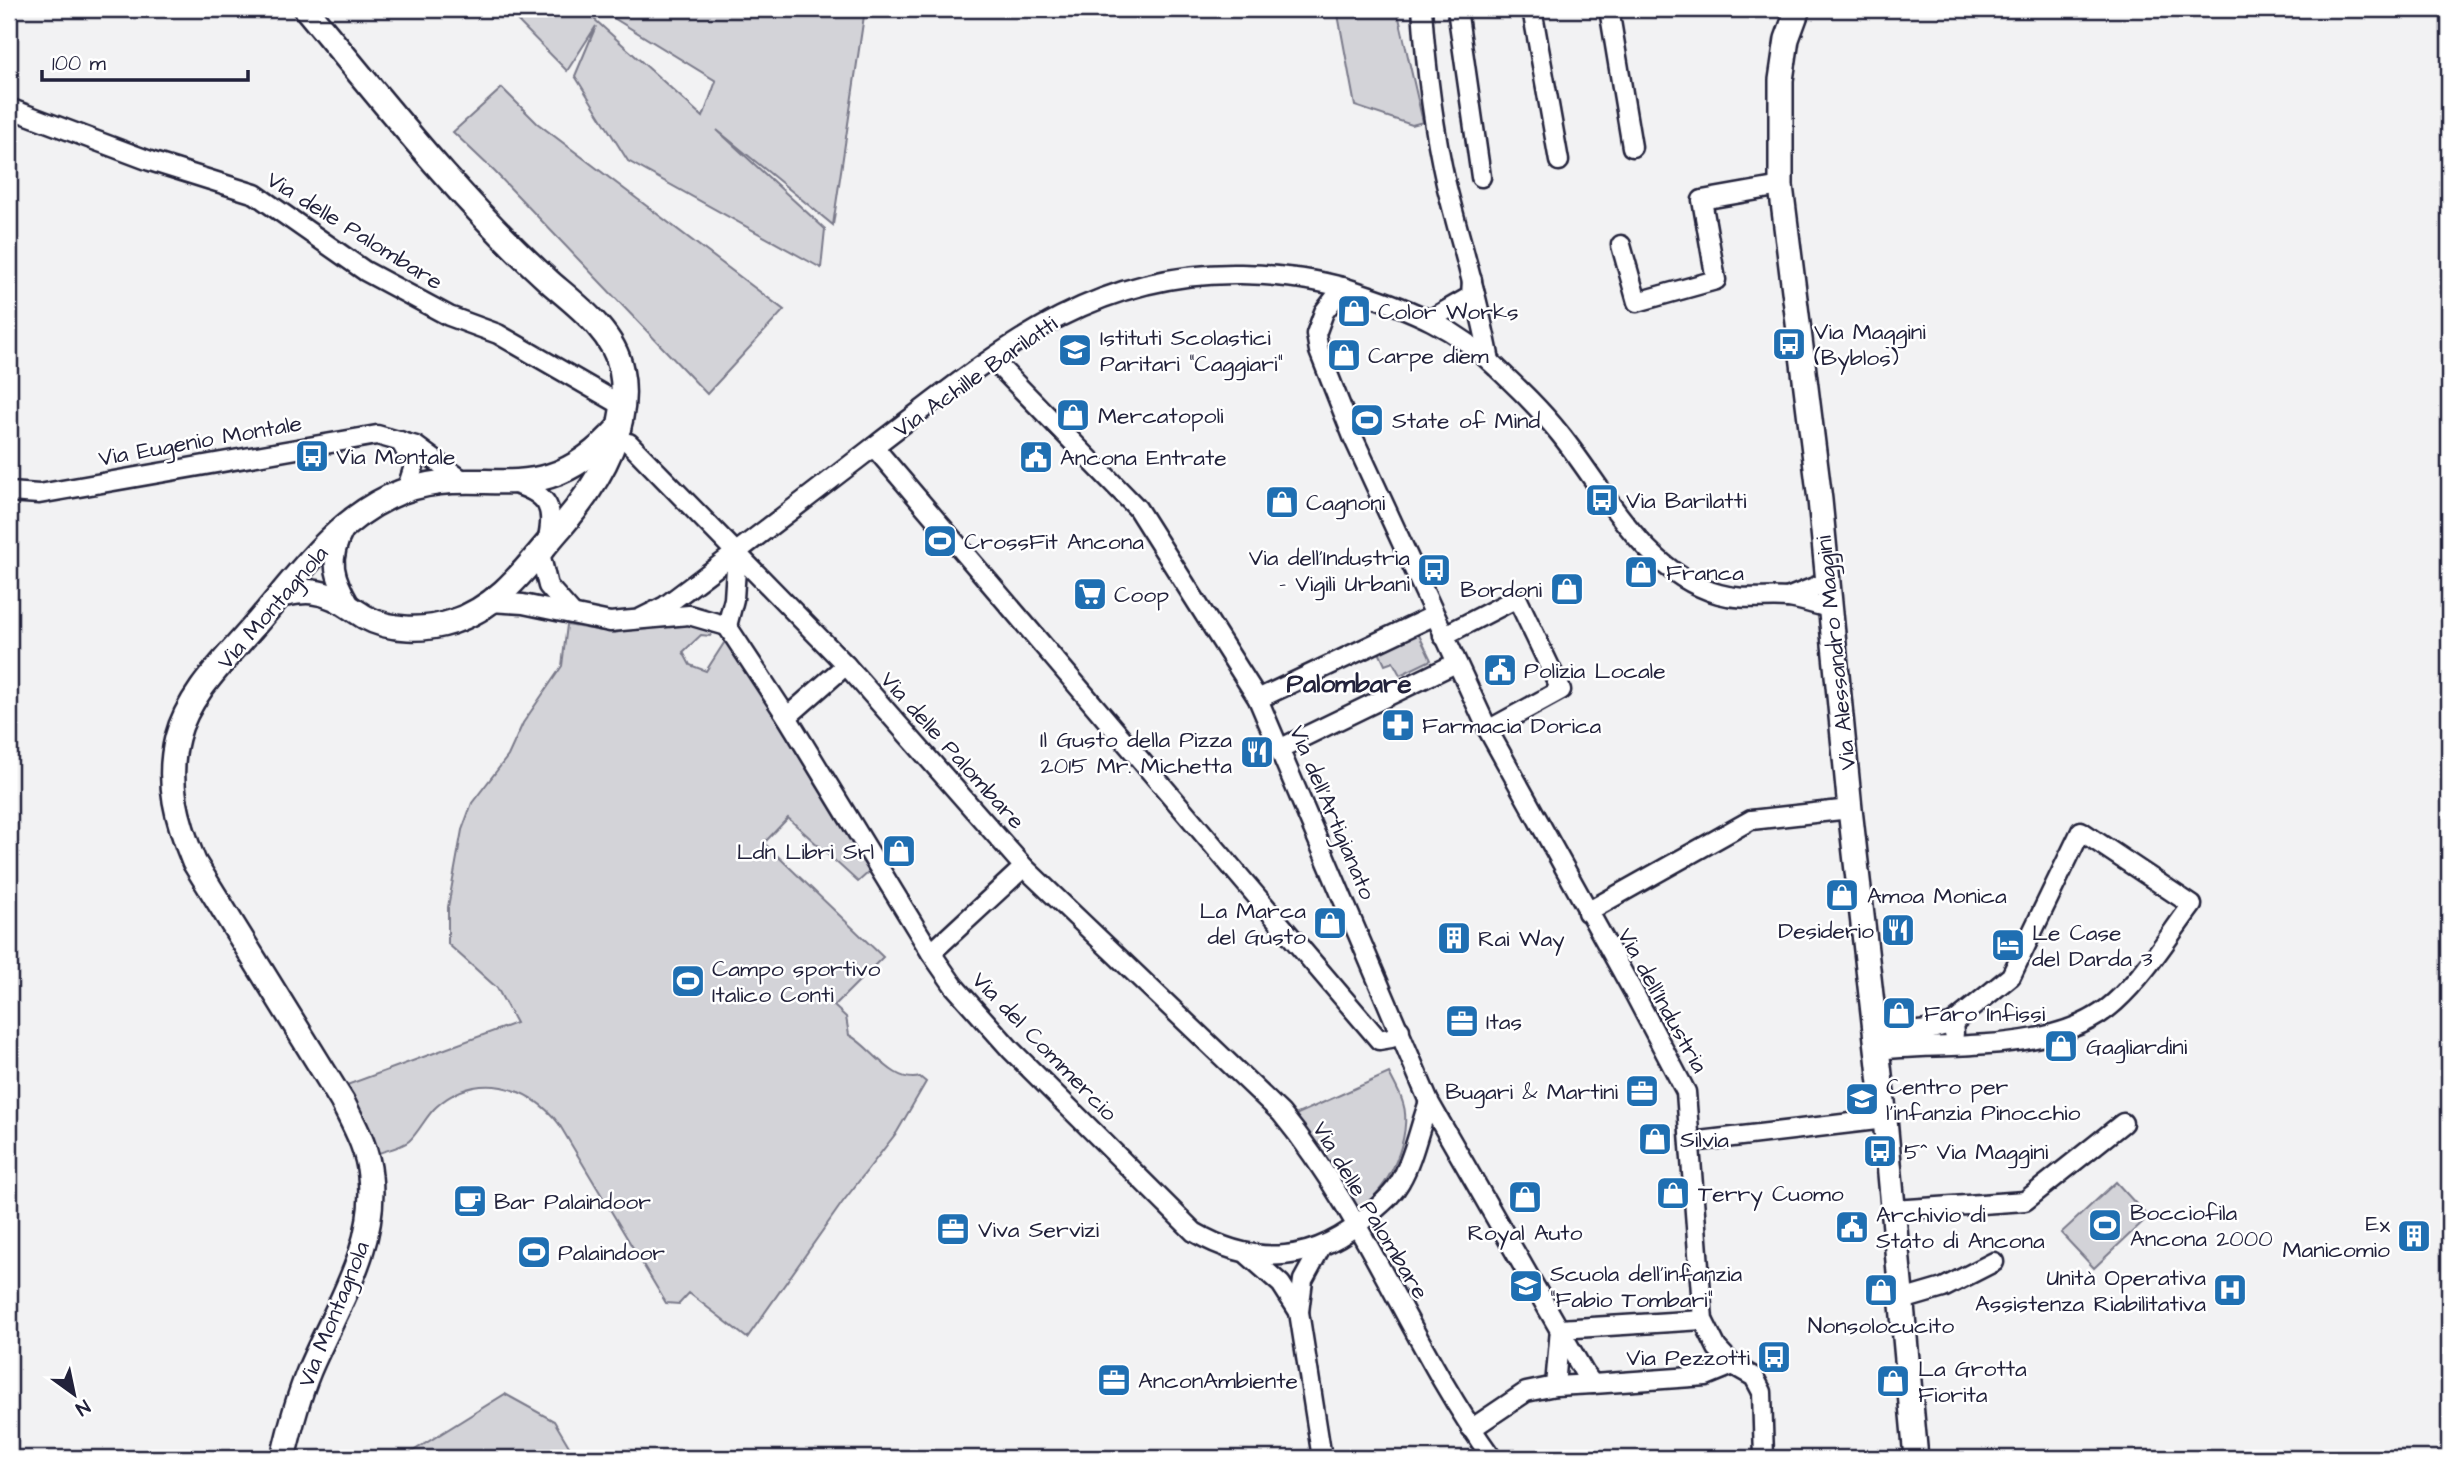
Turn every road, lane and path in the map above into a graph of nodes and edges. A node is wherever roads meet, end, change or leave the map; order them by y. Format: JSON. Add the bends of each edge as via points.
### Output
{"nodes":[{"id":1,"x":306,"y":9,"type":"edge"},
{"id":2,"x":1422,"y":9,"type":"edge"},
{"id":3,"x":1457,"y":9,"type":"edge"},
{"id":4,"x":1532,"y":9,"type":"edge"},
{"id":5,"x":1609,"y":9,"type":"edge"},
{"id":6,"x":1798,"y":9,"type":"edge"},
{"id":7,"x":9,"y":108,"type":"edge"},
{"id":8,"x":1632,"y":147,"type":"dead end"},
{"id":9,"x":1559,"y":161,"type":"dead end"},
{"id":10,"x":1481,"y":177,"type":"dead end"},
{"id":11,"x":1781,"y":186,"type":"junction"},
{"id":12,"x":1621,"y":245,"type":"dead end"},
{"id":13,"x":1343,"y":287,"type":"junction"},
{"id":14,"x":1473,"y":289,"type":"junction"},
{"id":15,"x":1431,"y":319,"type":"junction"},
{"id":16,"x":1463,"y":339,"type":"junction"},
{"id":17,"x":992,"y":359,"type":"junction"},
{"id":18,"x":1490,"y":361,"type":"junction"},
{"id":19,"x":623,"y":425,"type":"junction"},
{"id":20,"x":400,"y":440,"type":"junction"},
{"id":21,"x":874,"y":447,"type":"junction"},
{"id":22,"x":465,"y":482,"type":"junction"},
{"id":23,"x":513,"y":484,"type":"junction"},
{"id":24,"x":406,"y":491,"type":"junction"},
{"id":25,"x":9,"y":492,"type":"edge"},
{"id":26,"x":348,"y":524,"type":"junction"},
{"id":27,"x":543,"y":548,"type":"junction"},
{"id":28,"x":737,"y":552,"type":"junction"},
{"id":29,"x":757,"y":573,"type":"junction"},
{"id":30,"x":1827,"y":582,"type":"junction"},
{"id":31,"x":282,"y":595,"type":"junction"},
{"id":32,"x":1787,"y":598,"type":"junction"},
{"id":33,"x":734,"y":599,"type":"junction"},
{"id":34,"x":490,"y":602,"type":"junction"},
{"id":35,"x":350,"y":605,"type":"junction"},
{"id":36,"x":1830,"y":608,"type":"junction"},
{"id":37,"x":571,"y":612,"type":"junction"},
{"id":38,"x":1433,"y":616,"type":"junction"},
{"id":39,"x":639,"y":620,"type":"junction"},
{"id":40,"x":727,"y":626,"type":"junction"},
{"id":41,"x":1443,"y":636,"type":"junction"},
{"id":42,"x":1456,"y":663,"type":"junction"},
{"id":43,"x":846,"y":665,"type":"junction"},
{"id":44,"x":1258,"y":699,"type":"junction"},
{"id":45,"x":787,"y":717,"type":"junction"},
{"id":46,"x":1488,"y":730,"type":"junction"},
{"id":47,"x":1279,"y":749,"type":"junction"},
{"id":48,"x":1850,"y":809,"type":"junction"},
{"id":49,"x":1024,"y":867,"type":"junction"},
{"id":50,"x":1587,"y":912,"type":"junction"},
{"id":51,"x":930,"y":953,"type":"junction"},
{"id":52,"x":1953,"y":1023,"type":"junction"},
{"id":53,"x":1400,"y":1030,"type":"junction"},
{"id":54,"x":1876,"y":1043,"type":"junction"},
{"id":55,"x":1954,"y":1044,"type":"junction"},
{"id":56,"x":1429,"y":1102,"type":"junction"},
{"id":57,"x":1885,"y":1119,"type":"junction"},
{"id":58,"x":2123,"y":1123,"type":"dead end"},
{"id":59,"x":1691,"y":1142,"type":"junction"},
{"id":60,"x":1894,"y":1210,"type":"junction"},
{"id":61,"x":1357,"y":1226,"type":"junction"},
{"id":62,"x":1320,"y":1249,"type":"junction"},
{"id":63,"x":1248,"y":1255,"type":"junction"},
{"id":64,"x":1288,"y":1255,"type":"junction"},
{"id":65,"x":1994,"y":1262,"type":"dead end"},
{"id":66,"x":1303,"y":1280,"type":"junction"},
{"id":67,"x":1281,"y":1284,"type":"junction"},
{"id":68,"x":1902,"y":1300,"type":"junction"},
{"id":69,"x":1299,"y":1312,"type":"junction"},
{"id":70,"x":1703,"y":1320,"type":"junction"},
{"id":71,"x":1560,"y":1329,"type":"junction"},
{"id":72,"x":1733,"y":1365,"type":"junction"},
{"id":73,"x":1593,"y":1384,"type":"junction"},
{"id":74,"x":1555,"y":1386,"type":"junction"},
{"id":75,"x":1916,"y":1426,"type":"junction"},
{"id":76,"x":1471,"y":1429,"type":"junction"},
{"id":77,"x":283,"y":1458,"type":"edge"},
{"id":78,"x":1322,"y":1458,"type":"edge"},
{"id":79,"x":1492,"y":1458,"type":"edge"},
{"id":80,"x":1764,"y":1458,"type":"edge"},
{"id":81,"x":1916,"y":1458,"type":"edge"},
{"id":82,"x":1926,"y":1458,"type":"edge"}],
"edges":[{"from":1,"to":19,"type":"main road","via":[[506,242],[602,331],[621,366]]},
{"from":2,"to":14,"type":"street","via":[[1446,183]]},
{"from":3,"to":10,"type":"street"},
{"from":4,"to":9,"type":"street"},
{"from":5,"to":8,"type":"street"},
{"from":6,"to":11,"type":"main road","name":"Via Alessandro Maggini","via":[[1787,39],[1781,80]]},
{"from":7,"to":19,"type":"street","name":"Via delle Palombare","via":[[254,194],[365,271],[449,316],[498,334]]},
{"from":11,"to":12,"type":"street","via":[[1702,200],[1716,280],[1637,302]]},
{"from":11,"to":30,"type":"main road","name":"Via Alessandro Maggini"},
{"from":13,"to":15,"type":"street","name":"Via Achille Barilatti"},
{"from":13,"to":17,"type":"street","name":"Via Achille Barilatti","via":[[1266,275],[1195,273],[1087,303],[1051,320]]},
{"from":13,"to":38,"type":"street","name":"Via dell'Industria","via":[[1324,312],[1316,334],[1319,351]]},
{"from":14,"to":15,"type":"street"},
{"from":14,"to":16,"type":"street","via":[[1472,323]]},
{"from":14,"to":18,"type":"street"},
{"from":15,"to":16,"type":"street","name":"Via Achille Barilatti"},
{"from":16,"to":18,"type":"street","name":"Via Achille Barilatti"},
{"from":17,"to":21,"type":"street","name":"Via Achille Barilatti"},
{"from":17,"to":44,"type":"street","name":"Via dell'Artigianato","via":[[1137,508]]},
{"from":18,"to":32,"type":"street","name":"Via Achille Barilatti","via":[[1560,434],[1654,557],[1717,594],[1741,599]]},
{"from":19,"to":23,"type":"main road","name":"Via Montagnola","via":[[566,472]]},
{"from":19,"to":27,"type":"main road","via":[[597,479]]},
{"from":19,"to":28,"type":"street","name":"Via delle Palombare"},
{"from":20,"to":22,"type":"street","name":"Via Eugenio Montale","via":[[426,452]]},
{"from":20,"to":24,"type":"street","via":[[414,466]]},
{"from":20,"to":25,"type":"street","name":"Via Eugenio Montale","via":[[365,435],[38,494]]},
{"from":21,"to":28,"type":"street","name":"Via Achille Barilatti"},
{"from":21,"to":53,"type":"street","via":[[1379,1040]]},
{"from":22,"to":23,"type":"main road","name":"Via Montagnola"},
{"from":22,"to":24,"type":"main road","name":"Via Montagnola"},
{"from":23,"to":27,"type":"street","via":[[536,492],[547,502],[552,515]]},
{"from":24,"to":26,"type":"main road","name":"Via Montagnola"},
{"from":26,"to":31,"type":"main road","name":"Via Montagnola","via":[[323,545]]},
{"from":26,"to":35,"type":"street","via":[[332,566]]},
{"from":27,"to":34,"type":"main road","via":[[527,570]]},
{"from":27,"to":37,"type":"street","via":[[548,586]]},
{"from":28,"to":29,"type":"street","name":"Via delle Palombare"},
{"from":28,"to":33,"type":"street"},
{"from":28,"to":39,"type":"street","name":"Via Achille Barilatti"},
{"from":29,"to":33,"type":"street"},
{"from":29,"to":43,"type":"street","name":"Via delle Palombare"},
{"from":30,"to":32,"type":"street","name":"Via Achille Barilatti"},
{"from":30,"to":36,"type":"main road","name":"Via Alessandro Maggini"},
{"from":31,"to":35,"type":"main road","via":[[312,591]]},
{"from":31,"to":77,"type":"main road","name":"Via Montagnola","via":[[191,705],[177,735],[172,765],[178,818],[194,862],[342,1101],[362,1140],[370,1174],[372,1210],[357,1267],[298,1399]]},
{"from":32,"to":36,"type":"street","name":"Via Achille Barilatti"},
{"from":33,"to":40,"type":"street"},
{"from":34,"to":35,"type":"main road","via":[[453,622],[418,628],[365,617]]},
{"from":34,"to":37,"type":"street","name":"Via Achille Barilatti"},
{"from":36,"to":48,"type":"main road","name":"Via Alessandro Maggini"},
{"from":37,"to":39,"type":"street","name":"Via Achille Barilatti","via":[[610,622]]},
{"from":38,"to":41,"type":"street","name":"Via dell'Industria"},
{"from":38,"to":44,"type":"street"},
{"from":39,"to":40,"type":"street","name":"Via Achille Barilatti","via":[[689,615]]},
{"from":40,"to":45,"type":"street","name":"Via del Commercio"},
{"from":41,"to":42,"type":"street","name":"Via dell'Industria"},
{"from":41,"to":46,"type":"street","via":[[1517,598],[1561,690]]},
{"from":42,"to":46,"type":"street","name":"Via dell'Industria"},
{"from":42,"to":47,"type":"street"},
{"from":43,"to":45,"type":"street"},
{"from":43,"to":49,"type":"street","name":"Via delle Palombare"},
{"from":44,"to":47,"type":"street","name":"Via dell'Artigianato"},
{"from":45,"to":51,"type":"street","name":"Via del Commercio"},
{"from":46,"to":50,"type":"street","name":"Via dell'Industria"},
{"from":47,"to":53,"type":"street","name":"Via dell'Artigianato"},
{"from":48,"to":50,"type":"street","via":[[1751,820]]},
{"from":48,"to":54,"type":"main road","name":"Via Alessandro Maggini"},
{"from":49,"to":51,"type":"street"},
{"from":49,"to":61,"type":"street","name":"Via delle Palombare","via":[[1281,1113]]},
{"from":50,"to":59,"type":"street","name":"Via dell'Industria","via":[[1686,1092]]},
{"from":51,"to":63,"type":"street","name":"Via del Commercio","via":[[1011,1050],[1160,1201],[1194,1232]]},
{"from":52,"to":54,"type":"street"},
{"from":52,"to":55,"type":"street"},
{"from":52,"to":55,"type":"street","via":[[2011,976],[2081,831],[2192,905],[2114,1003],[2072,1028],[2009,1042]]},
{"from":53,"to":56,"type":"street","name":"Via dell'Artigianato"},
{"from":54,"to":55,"type":"street"},
{"from":54,"to":57,"type":"main road","name":"Via Alessandro Maggini"},
{"from":56,"to":61,"type":"street","name":"Via del Commercio","via":[[1400,1181]]},
{"from":56,"to":71,"type":"street","name":"Via dell'Artigianato"},
{"from":57,"to":59,"type":"street"},
{"from":57,"to":60,"type":"main road","name":"Via Alessandro Maggini"},
{"from":58,"to":60,"type":"street","via":[[2025,1200]]},
{"from":59,"to":70,"type":"street","name":"Via dell'Industria"},
{"from":60,"to":68,"type":"main road","name":"Via Alessandro Maggini"},
{"from":61,"to":62,"type":"street","name":"Via del Commercio"},
{"from":61,"to":76,"type":"street","name":"Via delle Palombare"},
{"from":62,"to":64,"type":"street","name":"Via del Commercio"},
{"from":62,"to":66,"type":"street"},
{"from":63,"to":64,"type":"street","name":"Via del Commercio"},
{"from":63,"to":67,"type":"street"},
{"from":64,"to":66,"type":"street"},
{"from":64,"to":67,"type":"street"},
{"from":65,"to":68,"type":"street","via":[[1943,1288]]},
{"from":66,"to":69,"type":"street"},
{"from":67,"to":69,"type":"street"},
{"from":68,"to":75,"type":"main road","name":"Via Alessandro Maggini"},
{"from":69,"to":78,"type":"street"},
{"from":70,"to":71,"type":"street"},
{"from":70,"to":72,"type":"street","via":[[1717,1348]]},
{"from":71,"to":73,"type":"street","name":"Via dell'Artigianato"},
{"from":71,"to":74,"type":"street"},
{"from":72,"to":73,"type":"street","via":[[1706,1376]]},
{"from":72,"to":80,"type":"street","via":[[1754,1377],[1762,1392]]},
{"from":73,"to":74,"type":"street"},
{"from":74,"to":76,"type":"street","via":[[1527,1392]]},
{"from":75,"to":81,"type":"main road","name":"Via Alessandro Maggini"},
{"from":75,"to":82,"type":"main road","name":"Via Alessandro Maggini"},
{"from":76,"to":79,"type":"street","name":"Via delle Palombare"}]}
